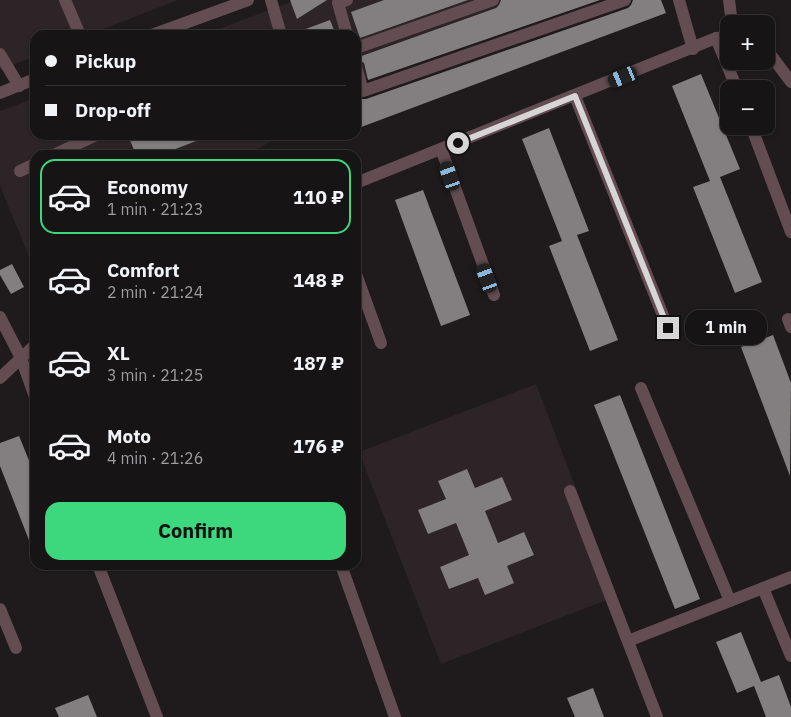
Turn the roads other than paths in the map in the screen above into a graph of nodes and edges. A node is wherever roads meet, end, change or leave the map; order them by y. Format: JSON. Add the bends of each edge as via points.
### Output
{"nodes":[{"id":1,"x":65,"y":0,"type":"edge"},
{"id":2,"x":248,"y":0,"type":"edge"},
{"id":3,"x":271,"y":0,"type":"edge"},
{"id":4,"x":347,"y":0,"type":"edge"},
{"id":5,"x":626,"y":0,"type":"edge"},
{"id":6,"x":679,"y":0,"type":"edge"},
{"id":7,"x":729,"y":0,"type":"edge"},
{"id":8,"x":488,"y":1,"type":"edge"},
{"id":9,"x":731,"y":15,"type":"edge"},
{"id":10,"x":78,"y":30,"type":"edge"},
{"id":11,"x":166,"y":30,"type":"edge"},
{"id":12,"x":280,"y":30,"type":"edge"},
{"id":13,"x":346,"y":30,"type":"edge"},
{"id":14,"x":720,"y":39,"type":"edge"},
{"id":15,"x":361,"y":46,"type":"edge"},
{"id":16,"x":694,"y":49,"type":"junction"},
{"id":17,"x":0,"y":54,"type":"edge"},
{"id":18,"x":775,"y":61,"type":"edge"},
{"id":19,"x":30,"y":81,"type":"edge"},
{"id":20,"x":791,"y":82,"type":"edge"},
{"id":21,"x":361,"y":83,"type":"edge"},
{"id":22,"x":18,"y":86,"type":"junction"},
{"id":23,"x":0,"y":93,"type":"edge"},
{"id":24,"x":575,"y":96,"type":"junction"},
{"id":25,"x":754,"y":135,"type":"edge"},
{"id":26,"x":86,"y":140,"type":"edge"},
{"id":27,"x":441,"y":149,"type":"junction"},
{"id":28,"x":64,"y":150,"type":"edge"},
{"id":29,"x":30,"y":166,"type":"edge"},
{"id":30,"x":20,"y":171,"type":"dead end"},
{"id":31,"x":361,"y":182,"type":"edge"},
{"id":32,"x":791,"y":232,"type":"edge"},
{"id":33,"x":361,"y":288,"type":"edge"},
{"id":34,"x":494,"y":295,"type":"dead end"},
{"id":35,"x":0,"y":318,"type":"edge"},
{"id":36,"x":668,"y":328,"type":"dead end"},
{"id":37,"x":381,"y":343,"type":"dead end"},
{"id":38,"x":30,"y":349,"type":"edge"},
{"id":39,"x":20,"y":358,"type":"junction"},
{"id":40,"x":0,"y":378,"type":"edge"},
{"id":41,"x":30,"y":383,"type":"edge"},
{"id":42,"x":641,"y":388,"type":"dead end"},
{"id":43,"x":570,"y":491,"type":"dead end"},
{"id":44,"x":100,"y":570,"type":"edge"},
{"id":45,"x":343,"y":570,"type":"edge"},
{"id":46,"x":791,"y":577,"type":"edge"},
{"id":47,"x":763,"y":588,"type":"junction"},
{"id":48,"x":730,"y":601,"type":"junction"},
{"id":49,"x":0,"y":609,"type":"edge"},
{"id":50,"x":628,"y":641,"type":"junction"},
{"id":51,"x":16,"y":648,"type":"dead end"},
{"id":52,"x":791,"y":656,"type":"edge"},
{"id":53,"x":158,"y":717,"type":"edge"},
{"id":54,"x":394,"y":717,"type":"edge"},
{"id":55,"x":657,"y":717,"type":"edge"}],
"edges":[{"from":1,"to":10,"type":"street"},
{"from":2,"to":11,"type":"street"},
{"from":3,"to":12,"type":"street"},
{"from":4,"to":13,"type":"street","via":[[338,3]]},
{"from":5,"to":21,"type":"street","via":[[363,90]]},
{"from":6,"to":16,"type":"street"},
{"from":7,"to":9,"type":"street"},
{"from":8,"to":15,"type":"street"},
{"from":14,"to":16,"type":"street"},
{"from":16,"to":24,"type":"street"},
{"from":17,"to":22,"type":"street"},
{"from":18,"to":20,"type":"street"},
{"from":19,"to":22,"type":"street"},
{"from":22,"to":23,"type":"street"},
{"from":24,"to":27,"type":"street"},
{"from":24,"to":36,"type":"street"},
{"from":25,"to":32,"type":"street"},
{"from":26,"to":28,"type":"street"},
{"from":27,"to":31,"type":"street"},
{"from":27,"to":34,"type":"street"},
{"from":29,"to":30,"type":"street"},
{"from":33,"to":37,"type":"street"},
{"from":35,"to":39,"type":"street"},
{"from":38,"to":39,"type":"street"},
{"from":39,"to":40,"type":"street"},
{"from":39,"to":41,"type":"street"},
{"from":42,"to":48,"type":"street"},
{"from":43,"to":50,"type":"street"},
{"from":44,"to":53,"type":"street"},
{"from":45,"to":54,"type":"street"},
{"from":46,"to":47,"type":"street"},
{"from":47,"to":48,"type":"street"},
{"from":47,"to":52,"type":"street"},
{"from":48,"to":50,"type":"street"},
{"from":49,"to":51,"type":"street"},
{"from":50,"to":55,"type":"street"}]}
